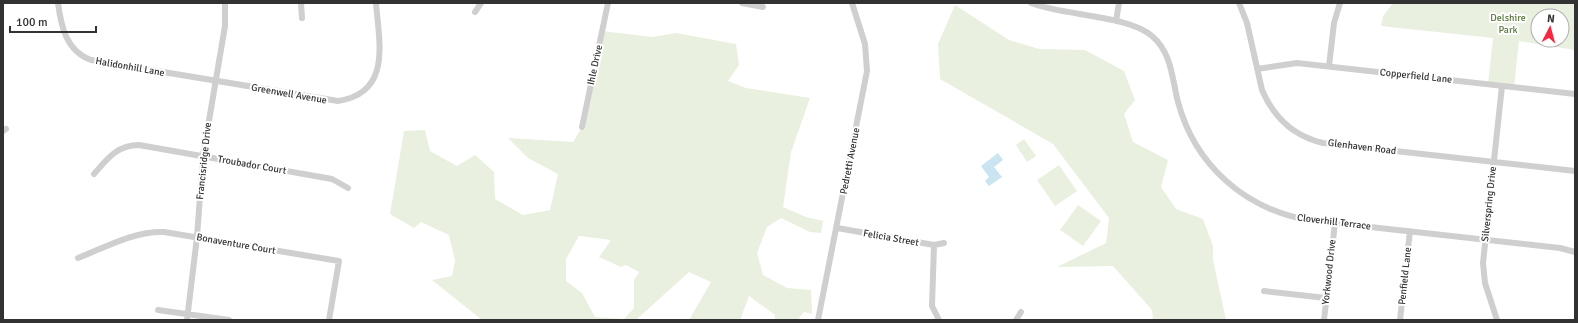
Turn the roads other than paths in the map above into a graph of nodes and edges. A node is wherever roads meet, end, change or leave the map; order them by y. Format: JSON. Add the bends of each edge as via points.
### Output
{"nodes":[{"id":1,"x":58,"y":3,"type":"edge"},
{"id":2,"x":225,"y":3,"type":"edge"},
{"id":3,"x":300,"y":3,"type":"edge"},
{"id":4,"x":376,"y":3,"type":"edge"},
{"id":5,"x":481,"y":3,"type":"edge"},
{"id":6,"x":608,"y":3,"type":"edge"},
{"id":7,"x":742,"y":3,"type":"edge"},
{"id":8,"x":852,"y":3,"type":"edge"},
{"id":9,"x":1031,"y":3,"type":"edge"},
{"id":10,"x":1119,"y":3,"type":"edge"},
{"id":11,"x":1239,"y":3,"type":"edge"},
{"id":12,"x":1340,"y":3,"type":"edge"},
{"id":13,"x":763,"y":7,"type":"dead end"},
{"id":14,"x":474,"y":12,"type":"dead end"},
{"id":15,"x":302,"y":18,"type":"dead end"},
{"id":16,"x":1116,"y":22,"type":"junction"},
{"id":17,"x":1329,"y":66,"type":"junction"},
{"id":18,"x":1257,"y":69,"type":"junction"},
{"id":19,"x":215,"y":82,"type":"junction"},
{"id":20,"x":1502,"y":86,"type":"junction"},
{"id":21,"x":1575,"y":94,"type":"edge"},
{"id":22,"x":582,"y":127,"type":"dead end"},
{"id":23,"x":203,"y":156,"type":"junction"},
{"id":24,"x":1493,"y":162,"type":"junction"},
{"id":25,"x":1575,"y":172,"type":"edge"},
{"id":26,"x":94,"y":174,"type":"dead end"},
{"id":27,"x":348,"y":188,"type":"dead end"},
{"id":28,"x":1335,"y":223,"type":"junction"},
{"id":29,"x":837,"y":228,"type":"junction"},
{"id":30,"x":1410,"y":231,"type":"junction"},
{"id":31,"x":197,"y":237,"type":"junction"},
{"id":32,"x":1485,"y":240,"type":"junction"},
{"id":33,"x":944,"y":243,"type":"dead end"},
{"id":34,"x":934,"y":245,"type":"junction"},
{"id":35,"x":1575,"y":252,"type":"edge"},
{"id":36,"x":78,"y":258,"type":"dead end"},
{"id":37,"x":1264,"y":291,"type":"dead end"},
{"id":38,"x":1326,"y":298,"type":"junction"},
{"id":39,"x":158,"y":310,"type":"dead end"},
{"id":40,"x":1021,"y":312,"type":"dead end"},
{"id":41,"x":187,"y":317,"type":"edge"},
{"id":42,"x":229,"y":320,"type":"edge"},
{"id":43,"x":329,"y":320,"type":"edge"},
{"id":44,"x":818,"y":320,"type":"edge"},
{"id":45,"x":939,"y":320,"type":"edge"},
{"id":46,"x":1016,"y":320,"type":"edge"},
{"id":47,"x":1324,"y":320,"type":"edge"},
{"id":48,"x":1400,"y":320,"type":"edge"},
{"id":49,"x":1498,"y":320,"type":"edge"}],
"edges":[{"from":1,"to":19,"type":"street","name":"Halidonhill Lane","via":[[67,40],[86,58]]},
{"from":2,"to":19,"type":"street","name":"Francisridge Drive","via":[[225,26]]},
{"from":3,"to":15,"type":"street"},
{"from":4,"to":19,"type":"street","name":"Greenwell Avenue","via":[[379,64],[370,85],[353,98],[330,101]]},
{"from":5,"to":14,"type":"street"},
{"from":6,"to":22,"type":"street","name":"Ihle Drive"},
{"from":7,"to":13,"type":"street"},
{"from":8,"to":29,"type":"street","name":"Pedretti Avenue","via":[[866,48],[867,71]]},
{"from":9,"to":16,"type":"street","name":"Cloverhill Terrace"},
{"from":10,"to":16,"type":"street"},
{"from":11,"to":18,"type":"street","name":"Glenhaven Road","via":[[1247,23]]},
{"from":12,"to":17,"type":"street","via":[[1334,23]]},
{"from":16,"to":28,"type":"street","name":"Cloverhill Terrace","via":[[1145,31],[1162,47],[1169,62],[1178,102],[1189,132],[1204,157],[1221,177],[1243,195],[1266,208],[1294,217]]},
{"from":17,"to":18,"type":"street","name":"Copperfield Lane","via":[[1287,63]]},
{"from":17,"to":20,"type":"street","name":"Copperfield Lane"},
{"from":18,"to":24,"type":"street","name":"Glenhaven Road","via":[[1262,90],[1275,113],[1294,131],[1313,140]]},
{"from":19,"to":23,"type":"street","name":"Francisridge Drive"},
{"from":20,"to":21,"type":"street","name":"Copperfield Lane"},
{"from":20,"to":24,"type":"street","name":"Silverspring Drive"},
{"from":23,"to":26,"type":"street","name":"Troubador Court","via":[[128,146],[113,153]]},
{"from":23,"to":27,"type":"street","name":"Troubador Court","via":[[332,179]]},
{"from":23,"to":31,"type":"street","name":"Francisridge Drive"},
{"from":24,"to":25,"type":"street","name":"Glenhaven Road"},
{"from":24,"to":32,"type":"street","name":"Silverspring Drive"},
{"from":28,"to":30,"type":"street","name":"Cloverhill Terrace"},
{"from":28,"to":38,"type":"street","name":"Yorkwood Drive"},
{"from":29,"to":34,"type":"street","name":"Felicia Street"},
{"from":29,"to":44,"type":"street","name":"Pedretti Avenue"},
{"from":30,"to":32,"type":"street","name":"Cloverhill Terrace"},
{"from":30,"to":48,"type":"street","name":"Penfield Lane"},
{"from":31,"to":36,"type":"street","name":"Bonaventure Court","via":[[164,232],[144,233]]},
{"from":31,"to":41,"type":"street","name":"Francisridge Drive"},
{"from":31,"to":43,"type":"street","name":"Bonaventure Court","via":[[339,261]]},
{"from":32,"to":35,"type":"street","name":"Cloverhill Terrace"},
{"from":32,"to":49,"type":"street","name":"Silverspring Drive","via":[[1483,273]]},
{"from":33,"to":34,"type":"street","name":"Felicia Street"},
{"from":34,"to":45,"type":"street","via":[[932,306]]},
{"from":37,"to":38,"type":"street"},
{"from":38,"to":47,"type":"street","name":"Yorkwood Drive"},
{"from":39,"to":41,"type":"street"},
{"from":40,"to":46,"type":"street"},
{"from":41,"to":42,"type":"street"}]}
